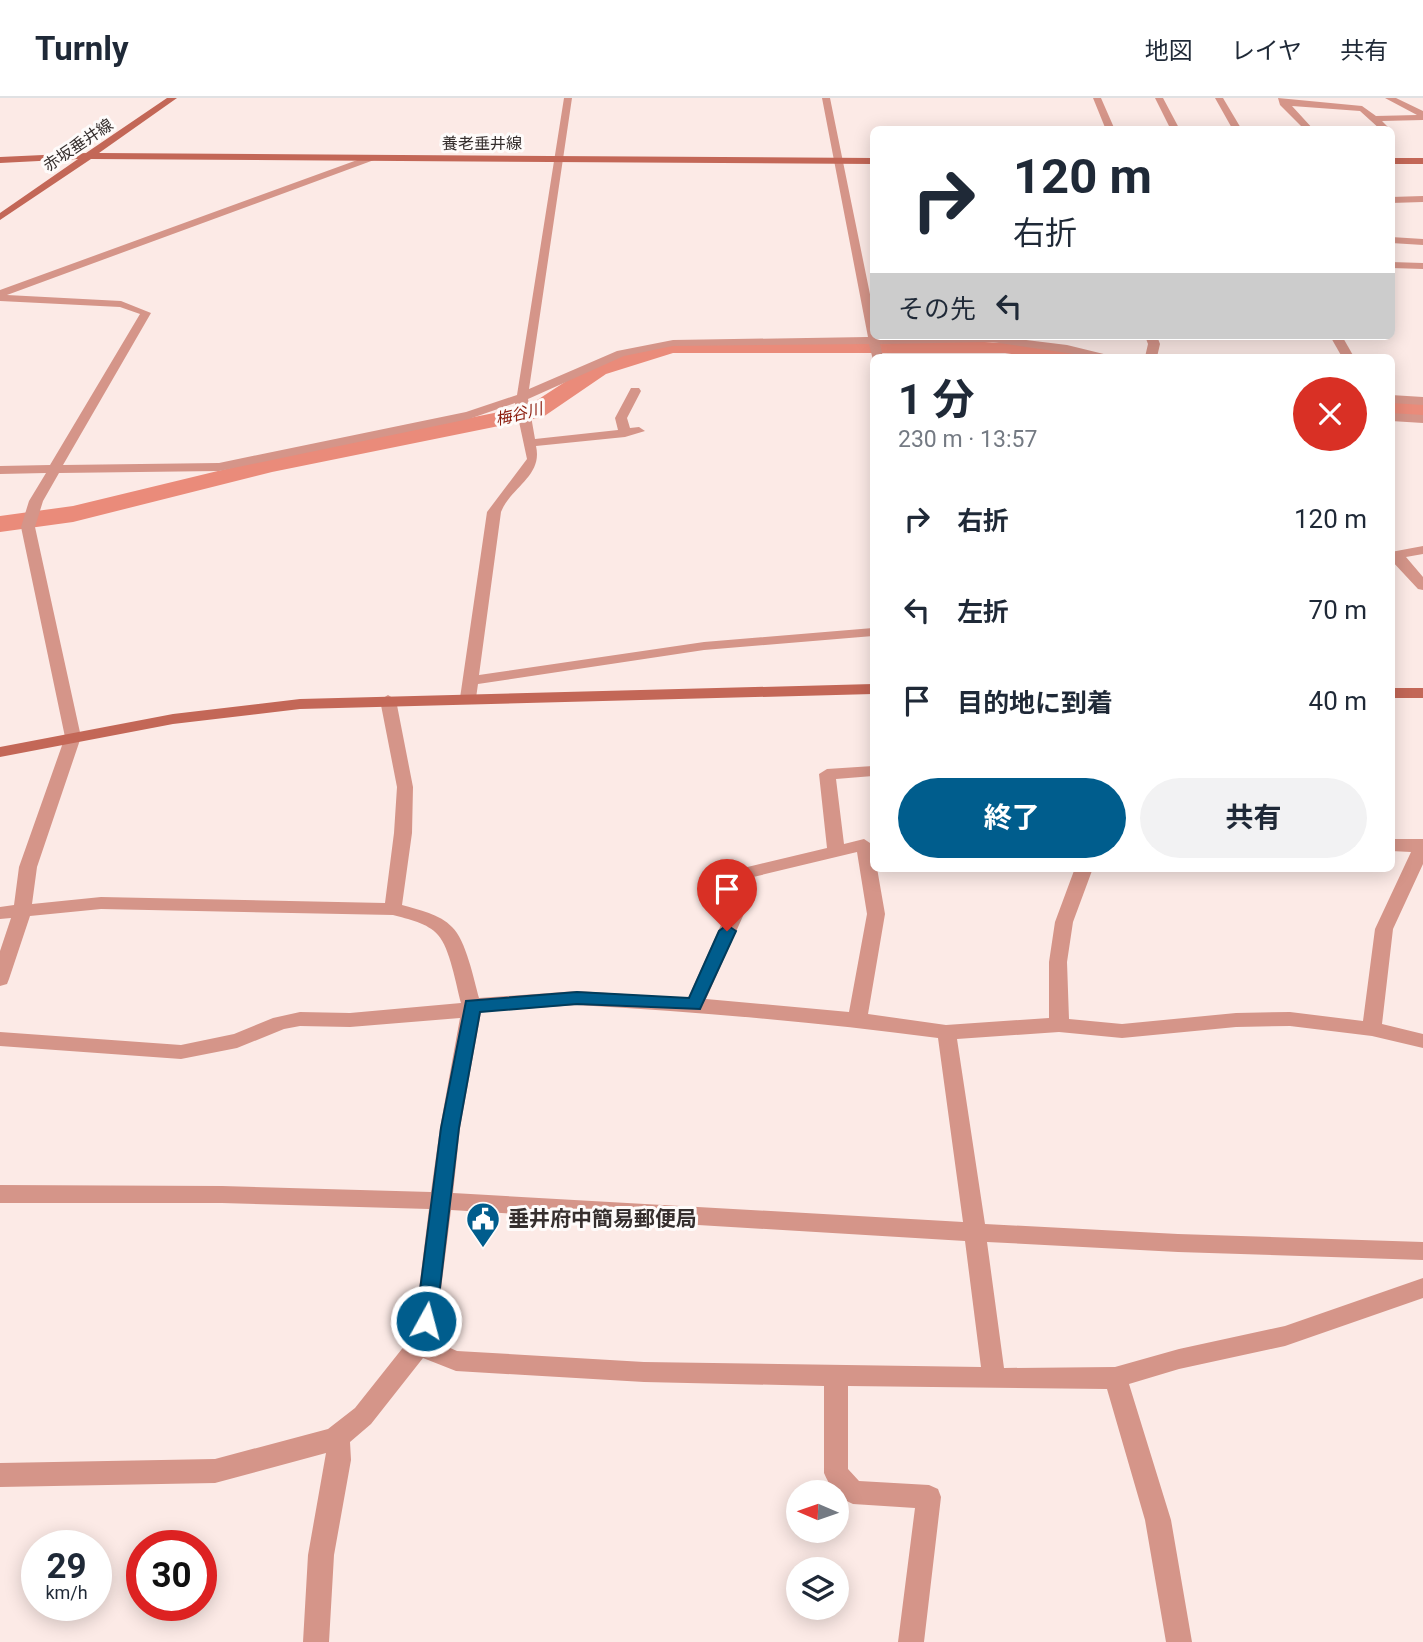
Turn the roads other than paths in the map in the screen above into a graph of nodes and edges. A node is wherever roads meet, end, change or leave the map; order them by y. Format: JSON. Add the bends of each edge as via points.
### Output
{"nodes":[{"id":1,"x":173,"y":98,"type":"edge"},
{"id":2,"x":568,"y":98,"type":"edge"},
{"id":3,"x":826,"y":98,"type":"edge"},
{"id":4,"x":1097,"y":98,"type":"edge"},
{"id":5,"x":1158,"y":98,"type":"edge"},
{"id":6,"x":1219,"y":98,"type":"edge"},
{"id":7,"x":1389,"y":98,"type":"edge"},
{"id":8,"x":1281,"y":100,"type":"edge"},
{"id":9,"x":1422,"y":101,"type":"edge"},
{"id":10,"x":1401,"y":104,"type":"junction"},
{"id":11,"x":1423,"y":116,"type":"edge"},
{"id":12,"x":1374,"y":118,"type":"junction"},
{"id":13,"x":1109,"y":126,"type":"edge"},
{"id":14,"x":1174,"y":126,"type":"edge"},
{"id":15,"x":1236,"y":126,"type":"edge"},
{"id":16,"x":1306,"y":126,"type":"edge"},
{"id":17,"x":1383,"y":126,"type":"edge"},
{"id":18,"x":92,"y":156,"type":"junction"},
{"id":19,"x":371,"y":158,"type":"junction"},
{"id":20,"x":558,"y":159,"type":"junction"},
{"id":21,"x":0,"y":160,"type":"edge"},
{"id":22,"x":839,"y":160,"type":"junction"},
{"id":23,"x":870,"y":161,"type":"edge"},
{"id":24,"x":1395,"y":161,"type":"edge"},
{"id":25,"x":1423,"y":161,"type":"edge"},
{"id":26,"x":1423,"y":199,"type":"edge"},
{"id":27,"x":1395,"y":200,"type":"edge"},
{"id":28,"x":0,"y":217,"type":"edge"},
{"id":29,"x":1395,"y":240,"type":"edge"},
{"id":30,"x":1409,"y":242,"type":"junction"},
{"id":31,"x":1423,"y":242,"type":"edge"},
{"id":32,"x":1423,"y":264,"type":"edge"},
{"id":33,"x":1395,"y":265,"type":"edge"},
{"id":34,"x":0,"y":296,"type":"edge"},
{"id":35,"x":870,"y":318,"type":"edge"},
{"id":36,"x":1013,"y":340,"type":"edge"},
{"id":37,"x":1013,"y":340,"type":"edge"},
{"id":38,"x":875,"y":344,"type":"edge"},
{"id":39,"x":1093,"y":354,"type":"edge"},
{"id":40,"x":635,"y":391,"type":"dead end"},
{"id":41,"x":1395,"y":399,"type":"edge"},
{"id":42,"x":1423,"y":401,"type":"edge"},
{"id":43,"x":522,"y":407,"type":"junction"},
{"id":44,"x":1395,"y":417,"type":"edge"},
{"id":45,"x":1417,"y":419,"type":"edge"},
{"id":46,"x":1423,"y":430,"type":"edge"},
{"id":47,"x":639,"y":431,"type":"dead end"},
{"id":48,"x":625,"y":433,"type":"junction"},
{"id":49,"x":531,"y":443,"type":"junction"},
{"id":50,"x":54,"y":469,"type":"junction"},
{"id":51,"x":0,"y":470,"type":"edge"},
{"id":52,"x":1423,"y":550,"type":"edge"},
{"id":53,"x":1395,"y":556,"type":"edge"},
{"id":54,"x":1395,"y":557,"type":"edge"},
{"id":55,"x":1423,"y":586,"type":"edge"},
{"id":56,"x":870,"y":632,"type":"edge"},
{"id":57,"x":473,"y":680,"type":"junction"},
{"id":58,"x":870,"y":689,"type":"edge"},
{"id":59,"x":1395,"y":693,"type":"edge"},
{"id":60,"x":1423,"y":693,"type":"edge"},
{"id":61,"x":468,"y":698,"type":"junction"},
{"id":62,"x":388,"y":700,"type":"junction"},
{"id":63,"x":73,"y":737,"type":"junction"},
{"id":64,"x":0,"y":752,"type":"edge"},
{"id":65,"x":870,"y":771,"type":"edge"},
{"id":66,"x":1395,"y":845,"type":"edge"},
{"id":67,"x":1422,"y":846,"type":"edge"},
{"id":68,"x":836,"y":852,"type":"junction"},
{"id":69,"x":1083,"y":872,"type":"edge"},
{"id":70,"x":393,"y":909,"type":"junction"},
{"id":71,"x":23,"y":910,"type":"junction"},
{"id":72,"x":0,"y":913,"type":"edge"},
{"id":73,"x":0,"y":979,"type":"edge"},
{"id":74,"x":694,"y":1004,"type":"junction"},
{"id":75,"x":472,"y":1006,"type":"junction"},
{"id":76,"x":858,"y":1020,"type":"junction"},
{"id":77,"x":1059,"y":1025,"type":"junction"},
{"id":78,"x":1372,"y":1029,"type":"junction"},
{"id":79,"x":946,"y":1032,"type":"junction"},
{"id":80,"x":0,"y":1039,"type":"edge"},
{"id":81,"x":1423,"y":1041,"type":"edge"},
{"id":82,"x":0,"y":1194,"type":"edge"},
{"id":83,"x":441,"y":1200,"type":"junction"},
{"id":84,"x":975,"y":1231,"type":"junction"},
{"id":85,"x":1423,"y":1251,"type":"edge"},
{"id":86,"x":1423,"y":1288,"type":"edge"},
{"id":87,"x":419,"y":1345,"type":"junction"},
{"id":88,"x":836,"y":1375,"type":"junction"},
{"id":89,"x":994,"y":1377,"type":"junction"},
{"id":90,"x":1115,"y":1378,"type":"junction"},
{"id":91,"x":337,"y":1437,"type":"junction"},
{"id":92,"x":0,"y":1475,"type":"edge"},
{"id":93,"x":317,"y":1642,"type":"edge"},
{"id":94,"x":911,"y":1642,"type":"edge"},
{"id":95,"x":1179,"y":1642,"type":"edge"}],
"edges":[{"from":1,"to":18,"type":"main road","name":"赤坂垂井線"},
{"from":2,"to":20,"type":"street"},
{"from":3,"to":22,"type":"street"},
{"from":4,"to":13,"type":"street"},
{"from":5,"to":14,"type":"street"},
{"from":6,"to":15,"type":"street"},
{"from":7,"to":10,"type":"street"},
{"from":8,"to":12,"type":"street","via":[[1362,109]]},
{"from":8,"to":16,"type":"street"},
{"from":9,"to":10,"type":"street"},
{"from":10,"to":11,"type":"street"},
{"from":11,"to":12,"type":"street"},
{"from":12,"to":17,"type":"street"},
{"from":18,"to":19,"type":"main road","name":"養老垂井線"},
{"from":18,"to":21,"type":"main road","name":"養老垂井線"},
{"from":18,"to":28,"type":"main road","name":"赤坂垂井線"},
{"from":19,"to":20,"type":"main road","name":"養老垂井線"},
{"from":19,"to":34,"type":"street"},
{"from":20,"to":22,"type":"main road","name":"養老垂井線"},
{"from":20,"to":43,"type":"street"},
{"from":22,"to":23,"type":"main road","name":"養老垂井線"},
{"from":22,"to":35,"type":"street"},
{"from":24,"to":25,"type":"main road"},
{"from":26,"to":27,"type":"street"},
{"from":29,"to":30,"type":"street"},
{"from":30,"to":31,"type":"street"},
{"from":30,"to":32,"type":"street"},
{"from":32,"to":33,"type":"street"},
{"from":34,"to":50,"type":"street","via":[[110,303],[146,313]]},
{"from":36,"to":39,"type":"street"},
{"from":37,"to":38,"type":"street"},
{"from":38,"to":43,"type":"street","via":[[727,341],[652,346],[586,367]]},
{"from":40,"to":48,"type":"street","via":[[621,418]]},
{"from":41,"to":42,"type":"street"},
{"from":43,"to":49,"type":"street"},
{"from":43,"to":50,"type":"street","via":[[219,467]]},
{"from":44,"to":45,"type":"street"},
{"from":45,"to":46,"type":"street"},
{"from":47,"to":48,"type":"street"},
{"from":48,"to":49,"type":"street"},
{"from":49,"to":57,"type":"street","via":[[534,459],[528,472],[498,500],[494,512]]},
{"from":50,"to":51,"type":"street"},
{"from":50,"to":63,"type":"street","via":[[29,520]]},
{"from":52,"to":53,"type":"street"},
{"from":54,"to":55,"type":"street"},
{"from":56,"to":57,"type":"street","via":[[704,646]]},
{"from":57,"to":61,"type":"street"},
{"from":58,"to":61,"type":"main road"},
{"from":59,"to":60,"type":"main road"},
{"from":61,"to":62,"type":"main road"},
{"from":62,"to":63,"type":"main road","via":[[186,717]]},
{"from":62,"to":70,"type":"street","via":[[405,787]]},
{"from":63,"to":64,"type":"main road"},
{"from":63,"to":71,"type":"street","via":[[28,867]]},
{"from":65,"to":68,"type":"street","via":[[827,774]]},
{"from":66,"to":67,"type":"street"},
{"from":67,"to":78,"type":"street","via":[[1384,929]]},
{"from":68,"to":74,"type":"street","via":[[741,874],[738,907]]},
{"from":68,"to":76,"type":"street","via":[[864,845],[876,914]]},
{"from":69,"to":77,"type":"street","via":[[1064,922],[1058,962]]},
{"from":70,"to":71,"type":"street","via":[[114,903]]},
{"from":70,"to":75,"type":"street","via":[[425,918],[446,931]]},
{"from":71,"to":72,"type":"street"},
{"from":71,"to":73,"type":"street"},
{"from":74,"to":75,"type":"street","via":[[577,998]]},
{"from":74,"to":76,"type":"street"},
{"from":75,"to":80,"type":"street","via":[[350,1020],[300,1019],[237,1041],[181,1052]]},
{"from":75,"to":83,"type":"street"},
{"from":76,"to":79,"type":"street"},
{"from":77,"to":78,"type":"street","via":[[1122,1031],[1290,1018]]},
{"from":77,"to":79,"type":"street"},
{"from":78,"to":81,"type":"street"},
{"from":79,"to":84,"type":"street"},
{"from":82,"to":83,"type":"street"},
{"from":83,"to":84,"type":"street"},
{"from":83,"to":87,"type":"street"},
{"from":84,"to":85,"type":"street"},
{"from":84,"to":89,"type":"street"},
{"from":86,"to":90,"type":"street","via":[[1285,1336]]},
{"from":87,"to":88,"type":"street","via":[[456,1360],[644,1372]]},
{"from":87,"to":91,"type":"street","via":[[363,1416]]},
{"from":88,"to":89,"type":"street"},
{"from":88,"to":94,"type":"street","via":[[836,1473],[853,1492],[929,1497]]},
{"from":89,"to":90,"type":"street"},
{"from":90,"to":95,"type":"street","via":[[1158,1520]]},
{"from":91,"to":92,"type":"street","via":[[315,1447],[215,1471]]},
{"from":91,"to":93,"type":"street","via":[[339,1460],[321,1555]]}]}
